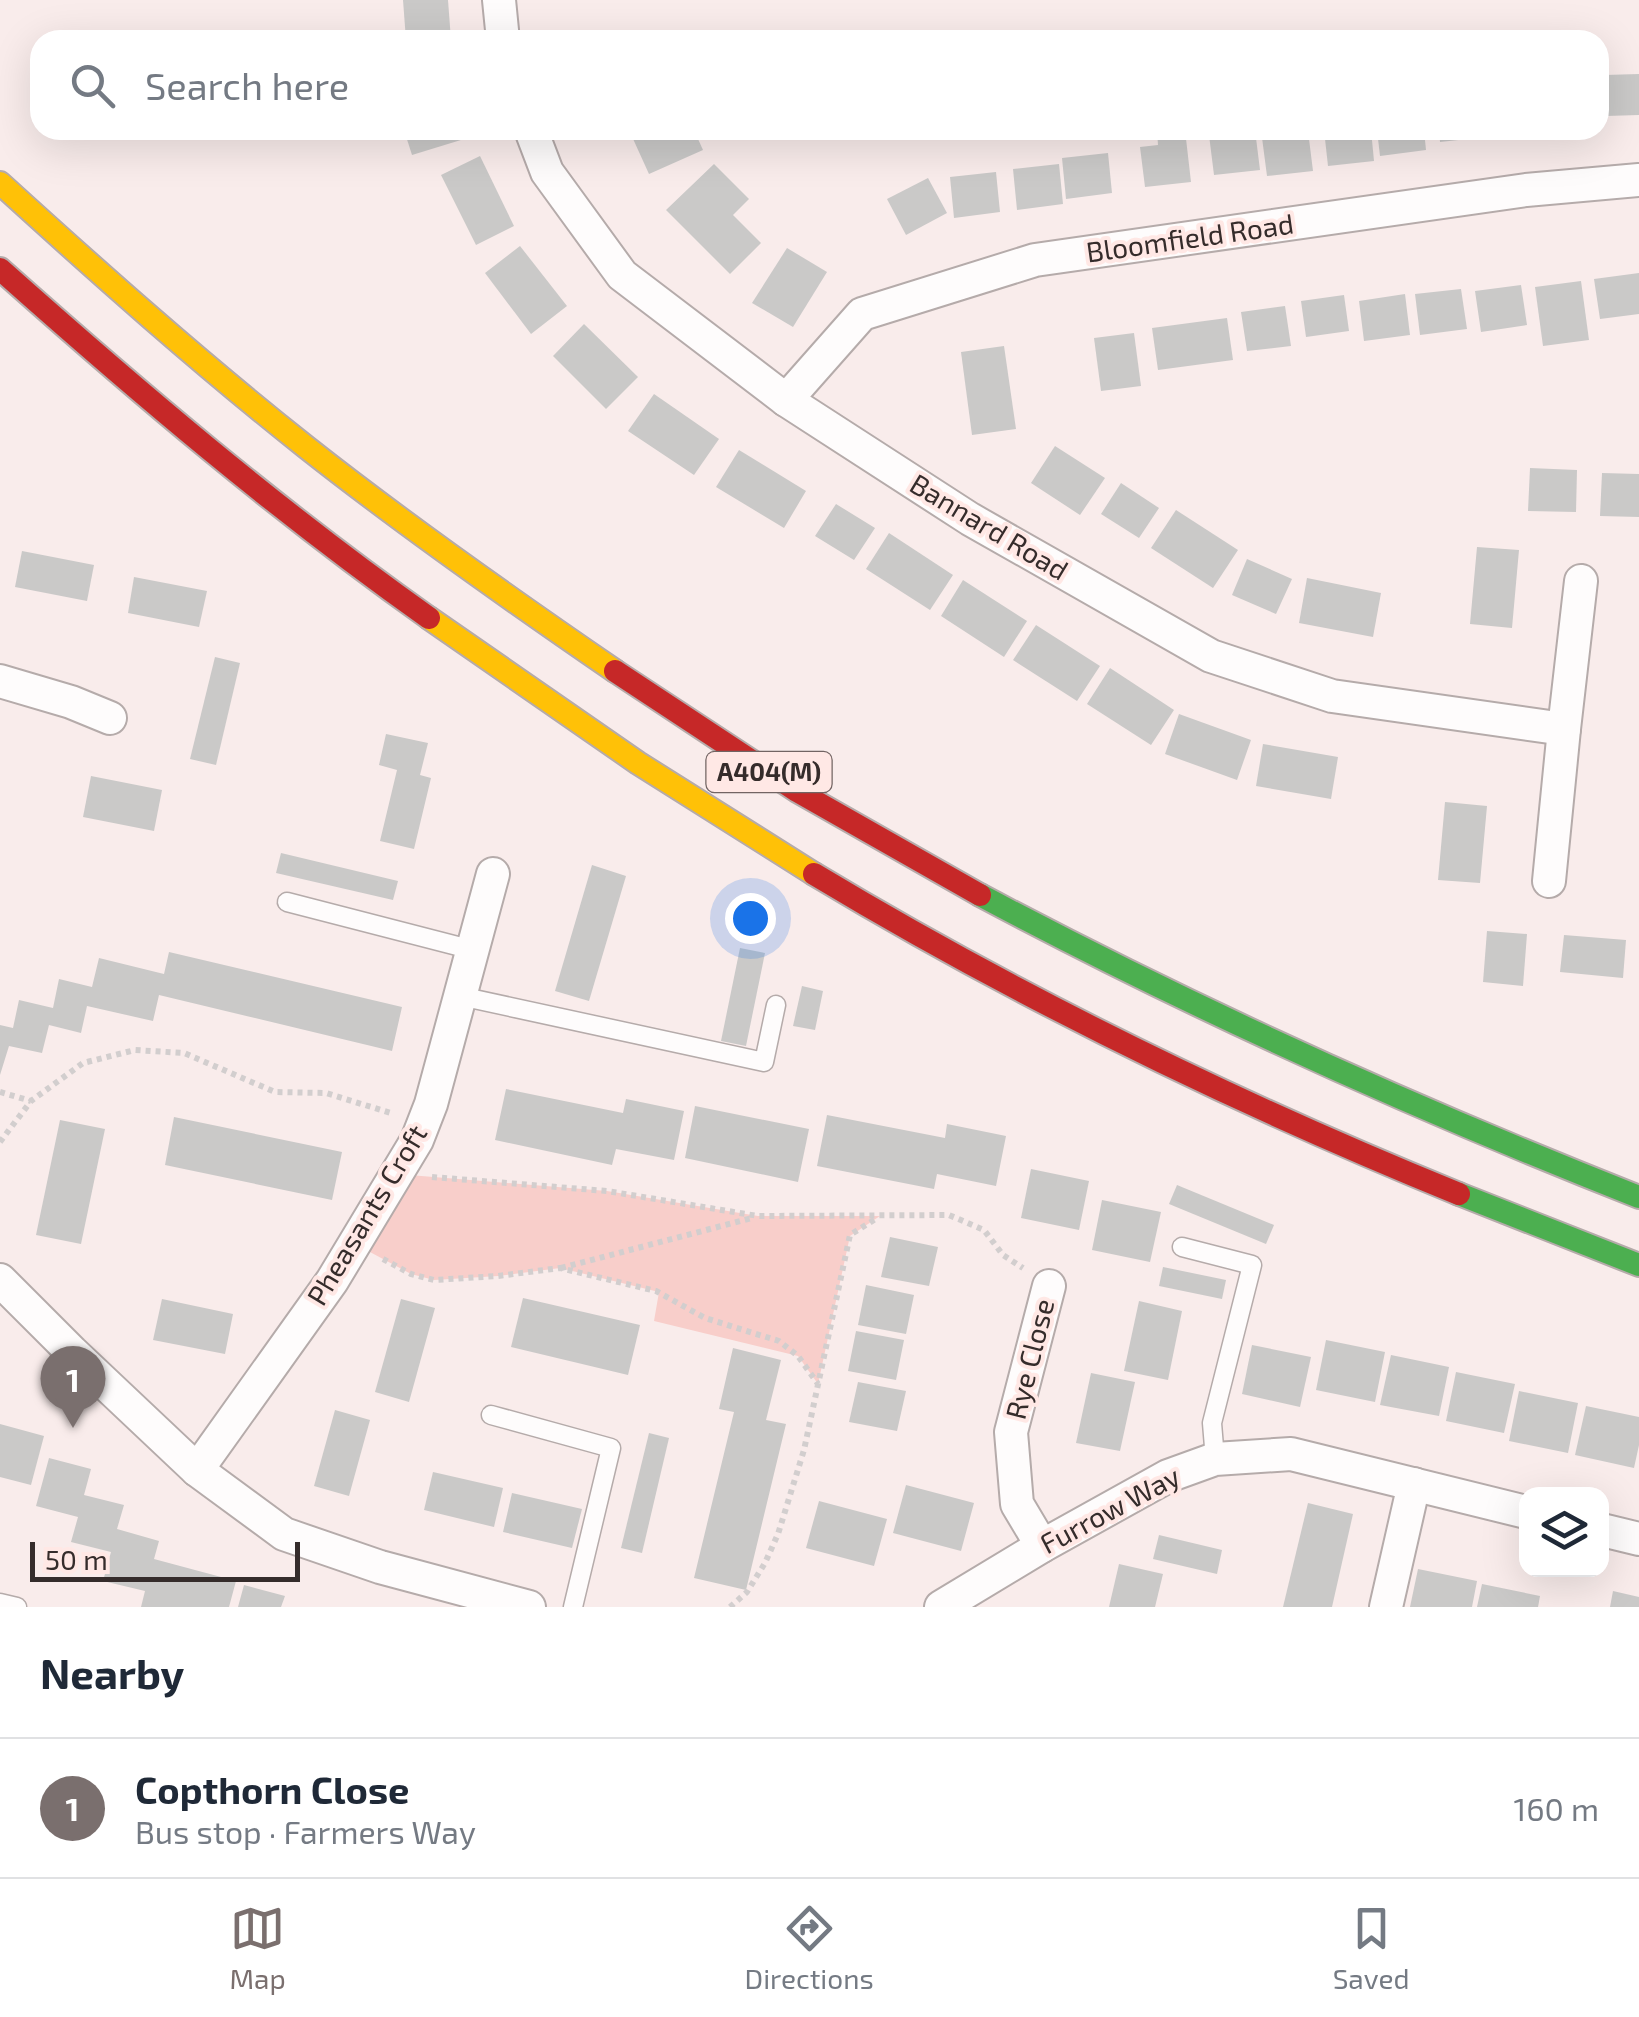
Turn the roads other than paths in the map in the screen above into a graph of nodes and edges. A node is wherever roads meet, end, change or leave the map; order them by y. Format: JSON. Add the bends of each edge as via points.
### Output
{"nodes":[{"id":1,"x":499,"y":0,"type":"edge"},
{"id":2,"x":502,"y":30,"type":"edge"},
{"id":3,"x":536,"y":140,"type":"edge"},
{"id":4,"x":1639,"y":180,"type":"edge"},
{"id":5,"x":0,"y":183,"type":"edge"},
{"id":6,"x":0,"y":269,"type":"edge"},
{"id":7,"x":786,"y":400,"type":"junction"},
{"id":8,"x":1580,"y":581,"type":"dead end"},
{"id":9,"x":0,"y":681,"type":"edge"},
{"id":10,"x":110,"y":718,"type":"dead end"},
{"id":11,"x":1564,"y":729,"type":"junction"},
{"id":12,"x":493,"y":874,"type":"dead end"},
{"id":13,"x":1549,"y":881,"type":"dead end"},
{"id":14,"x":287,"y":902,"type":"dead end"},
{"id":15,"x":472,"y":950,"type":"junction"},
{"id":16,"x":460,"y":996,"type":"junction"},
{"id":17,"x":776,"y":1005,"type":"dead end"},
{"id":18,"x":1639,"y":1198,"type":"edge"},
{"id":19,"x":1182,"y":1246,"type":"dead end"},
{"id":20,"x":1639,"y":1265,"type":"edge"},
{"id":21,"x":0,"y":1280,"type":"edge"},
{"id":22,"x":1049,"y":1286,"type":"road end"},
{"id":23,"x":491,"y":1415,"type":"dead end"},
{"id":24,"x":1215,"y":1458,"type":"junction"},
{"id":25,"x":197,"y":1470,"type":"junction"},
{"id":26,"x":1414,"y":1484,"type":"junction"},
{"id":27,"x":1519,"y":1510,"type":"edge"},
{"id":28,"x":1609,"y":1532,"type":"edge"},
{"id":29,"x":1639,"y":1540,"type":"edge"},
{"id":30,"x":1042,"y":1546,"type":"junction"},
{"id":31,"x":0,"y":1603,"type":"edge"},
{"id":32,"x":17,"y":1607,"type":"edge"},
{"id":33,"x":529,"y":1607,"type":"edge"},
{"id":34,"x":573,"y":1607,"type":"edge"},
{"id":35,"x":941,"y":1607,"type":"edge"},
{"id":36,"x":1386,"y":1607,"type":"edge"}],
"edges":[{"from":1,"to":2,"type":"street"},
{"from":3,"to":7,"type":"street","name":"Bannard Road","via":[[547,172],[622,275]]},
{"from":4,"to":7,"type":"street","name":"Bloomfield Road","via":[[1035,260],[862,314]]},
{"from":5,"to":18,"type":"highway","number":"A404(M)","via":[[348,480],[695,726],[862,830],[1040,928],[1301,1057]]},
{"from":6,"to":20,"type":"highway","number":"A404(M)","via":[[198,440],[414,608],[644,769],[812,874],[994,978],[1161,1062],[1337,1144]]},
{"from":7,"to":11,"type":"street","name":"Bannard Road","via":[[970,518],[1211,656],[1332,696]]},
{"from":8,"to":11,"type":"street"},
{"from":9,"to":10,"type":"street"},
{"from":11,"to":13,"type":"street"},
{"from":12,"to":15,"type":"street","name":"Pheasants Croft"},
{"from":14,"to":15,"type":"lane"},
{"from":15,"to":16,"type":"street","name":"Pheasants Croft"},
{"from":16,"to":17,"type":"lane","via":[[764,1062]]},
{"from":16,"to":25,"type":"street","name":"Pheasants Croft","via":[[417,1140],[332,1282]]},
{"from":19,"to":24,"type":"lane","via":[[1252,1264],[1212,1423]]},
{"from":21,"to":25,"type":"street"},
{"from":22,"to":30,"type":"street","name":"Rye Close","via":[[1012,1432],[1016,1504]]},
{"from":23,"to":34,"type":"lane","via":[[611,1448]]},
{"from":24,"to":26,"type":"street","name":"Furrow Way","via":[[1291,1454]]},
{"from":24,"to":30,"type":"street","name":"Furrow Way","via":[[1168,1476]]},
{"from":25,"to":33,"type":"street","via":[[284,1534]]},
{"from":26,"to":27,"type":"street","name":"Furrow Way"},
{"from":26,"to":36,"type":"street"},
{"from":28,"to":29,"type":"street"},
{"from":30,"to":35,"type":"street","name":"Furrow Way"},
{"from":31,"to":32,"type":"lane"}]}
